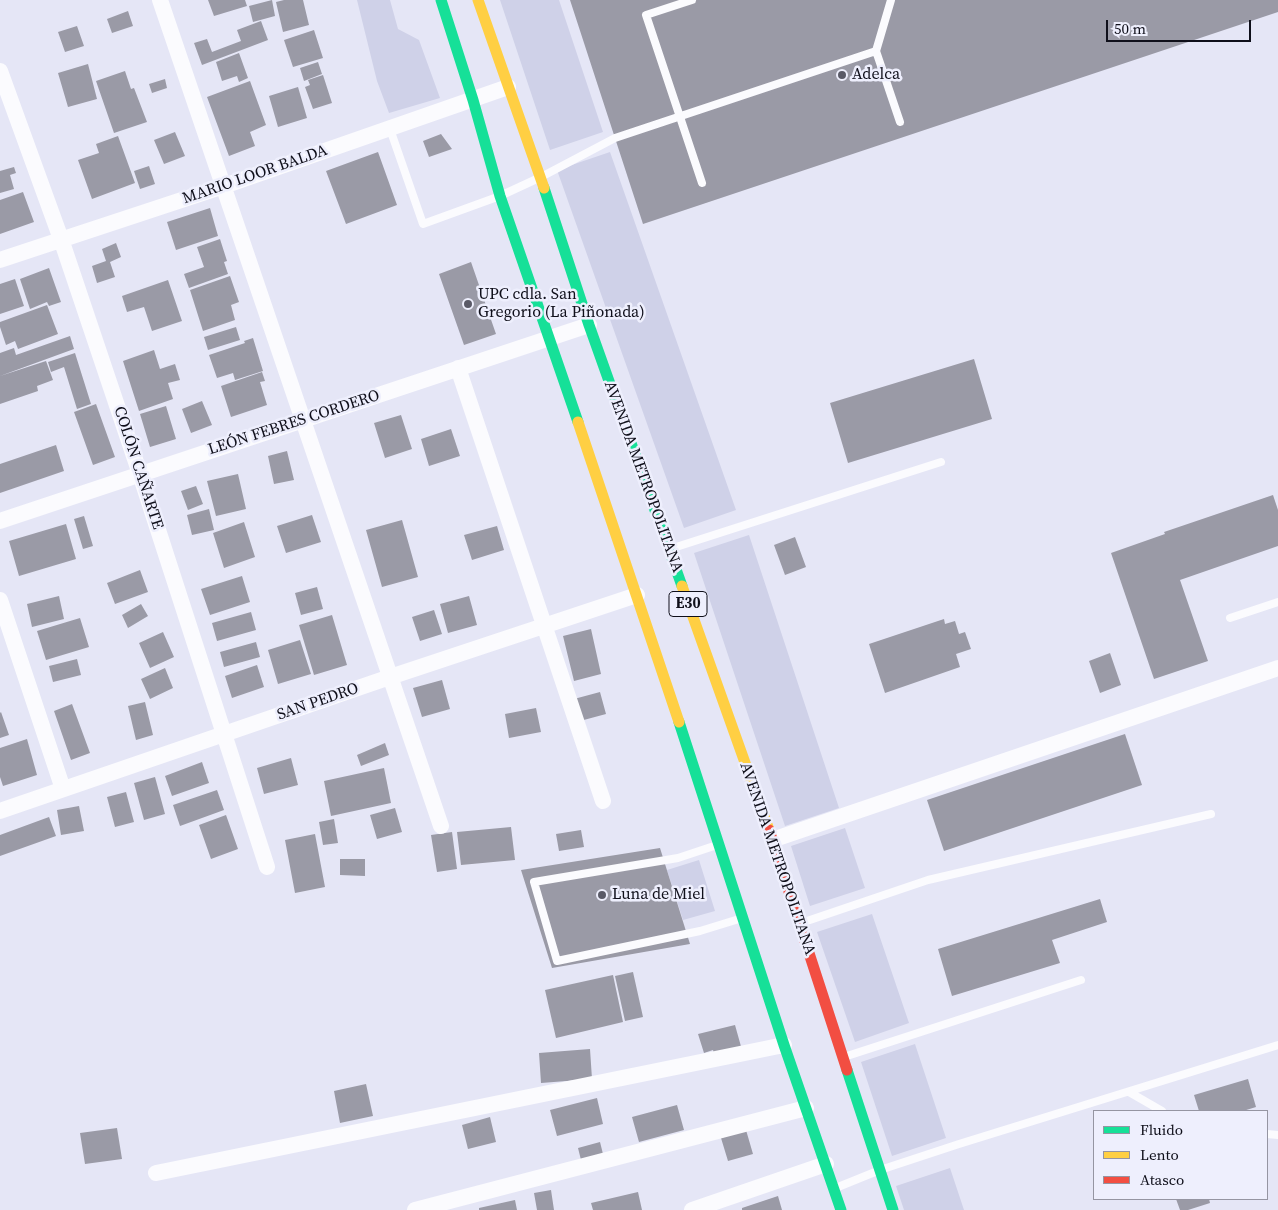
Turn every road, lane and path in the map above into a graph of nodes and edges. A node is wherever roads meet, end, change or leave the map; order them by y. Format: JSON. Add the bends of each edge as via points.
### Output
{"nodes":[{"id":1,"x":160,"y":0,"type":"edge"},
{"id":2,"x":441,"y":0,"type":"edge"},
{"id":3,"x":478,"y":0,"type":"edge"},
{"id":4,"x":692,"y":0,"type":"edge"},
{"id":5,"x":891,"y":0,"type":"edge"},
{"id":6,"x":876,"y":51,"type":"junction"},
{"id":7,"x":0,"y":71,"type":"edge"},
{"id":8,"x":508,"y":87,"type":"junction"},
{"id":9,"x":473,"y":100,"type":"junction"},
{"id":10,"x":680,"y":116,"type":"junction"},
{"id":11,"x":900,"y":122,"type":"dead end"},
{"id":12,"x":390,"y":129,"type":"junction"},
{"id":13,"x":541,"y":177,"type":"junction"},
{"id":14,"x":702,"y":183,"type":"dead end"},
{"id":15,"x":224,"y":186,"type":"junction"},
{"id":16,"x":500,"y":196,"type":"junction"},
{"id":17,"x":61,"y":239,"type":"junction"},
{"id":18,"x":0,"y":260,"type":"edge"},
{"id":19,"x":589,"y":325,"type":"junction"},
{"id":20,"x":549,"y":340,"type":"junction"},
{"id":21,"x":458,"y":368,"type":"junction"},
{"id":22,"x":302,"y":420,"type":"junction"},
{"id":23,"x":941,"y":462,"type":"dead end"},
{"id":24,"x":140,"y":474,"type":"junction"},
{"id":25,"x":0,"y":521,"type":"edge"},
{"id":26,"x":669,"y":549,"type":"junction"},
{"id":27,"x":636,"y":595,"type":"junction"},
{"id":28,"x":0,"y":600,"type":"edge"},
{"id":29,"x":1278,"y":602,"type":"edge"},
{"id":30,"x":1230,"y":618,"type":"dead end"},
{"id":31,"x":545,"y":627,"type":"junction"},
{"id":32,"x":1278,"y":668,"type":"edge"},
{"id":33,"x":390,"y":677,"type":"junction"},
{"id":34,"x":223,"y":734,"type":"junction"},
{"id":35,"x":62,"y":789,"type":"junction"},
{"id":36,"x":603,"y":801,"type":"dead end"},
{"id":37,"x":0,"y":811,"type":"edge"},
{"id":38,"x":1211,"y":814,"type":"dead end"},
{"id":39,"x":441,"y":826,"type":"dead end"},
{"id":40,"x":772,"y":840,"type":"junction"},
{"id":41,"x":718,"y":844,"type":"junction"},
{"id":42,"x":267,"y":867,"type":"dead end"},
{"id":43,"x":742,"y":918,"type":"junction"},
{"id":44,"x":800,"y":924,"type":"junction"},
{"id":45,"x":1081,"y":980,"type":"dead end"},
{"id":46,"x":1278,"y":1044,"type":"edge"},
{"id":47,"x":784,"y":1045,"type":"junction"},
{"id":48,"x":842,"y":1057,"type":"junction"},
{"id":49,"x":1129,"y":1092,"type":"junction"},
{"id":50,"x":806,"y":1108,"type":"junction"},
{"id":51,"x":1160,"y":1110,"type":"edge"},
{"id":52,"x":826,"y":1164,"type":"junction"},
{"id":53,"x":880,"y":1170,"type":"junction"},
{"id":54,"x":156,"y":1173,"type":"dead end"},
{"id":55,"x":834,"y":1188,"type":"junction"},
{"id":56,"x":415,"y":1210,"type":"edge"},
{"id":57,"x":692,"y":1210,"type":"edge"},
{"id":58,"x":840,"y":1210,"type":"edge"},
{"id":59,"x":893,"y":1210,"type":"edge"}],
"edges":[{"from":1,"to":15,"type":"street"},
{"from":2,"to":9,"type":"highway"},
{"from":3,"to":8,"type":"highway","name":"AVENIDA METROPOLITANA","number":"E30"},
{"from":4,"to":10,"type":"lane","via":[[646,15]]},
{"from":5,"to":6,"type":"lane"},
{"from":6,"to":10,"type":"lane"},
{"from":6,"to":11,"type":"lane"},
{"from":7,"to":17,"type":"street","name":"COLÓN CAÑARTE"},
{"from":8,"to":9,"type":"street","name":"MARIO LOOR BALDA"},
{"from":8,"to":13,"type":"highway","name":"AVENIDA METROPOLITANA","number":"E30"},
{"from":9,"to":12,"type":"street","name":"MARIO LOOR BALDA"},
{"from":9,"to":16,"type":"highway"},
{"from":10,"to":13,"type":"lane","via":[[615,138]]},
{"from":10,"to":14,"type":"lane"},
{"from":12,"to":15,"type":"street","name":"MARIO LOOR BALDA"},
{"from":12,"to":16,"type":"lane","via":[[423,224]]},
{"from":13,"to":16,"type":"lane"},
{"from":13,"to":19,"type":"highway","name":"AVENIDA METROPOLITANA","number":"E30"},
{"from":15,"to":17,"type":"street","name":"MARIO LOOR BALDA"},
{"from":15,"to":22,"type":"street"},
{"from":16,"to":20,"type":"highway"},
{"from":17,"to":18,"type":"street","name":"MARIO LOOR BALDA"},
{"from":17,"to":24,"type":"street","name":"COLÓN CAÑARTE"},
{"from":19,"to":20,"type":"street","name":"LEÓN FEBRES CORDERO"},
{"from":19,"to":26,"type":"highway","name":"AVENIDA METROPOLITANA","number":"E30"},
{"from":20,"to":21,"type":"street","name":"LEÓN FEBRES CORDERO"},
{"from":20,"to":27,"type":"highway"},
{"from":21,"to":22,"type":"street","name":"LEÓN FEBRES CORDERO"},
{"from":21,"to":31,"type":"street"},
{"from":22,"to":24,"type":"street","name":"LEÓN FEBRES CORDERO"},
{"from":22,"to":33,"type":"street"},
{"from":23,"to":26,"type":"lane"},
{"from":24,"to":25,"type":"street","name":"LEÓN FEBRES CORDERO"},
{"from":24,"to":34,"type":"street","name":"COLÓN CAÑARTE"},
{"from":26,"to":40,"type":"highway","name":"AVENIDA METROPOLITANA","number":"E30"},
{"from":27,"to":31,"type":"street","name":"SAN PEDRO"},
{"from":27,"to":41,"type":"highway"},
{"from":28,"to":35,"type":"street"},
{"from":29,"to":30,"type":"lane"},
{"from":31,"to":33,"type":"street","name":"SAN PEDRO"},
{"from":31,"to":36,"type":"street"},
{"from":32,"to":40,"type":"street"},
{"from":33,"to":34,"type":"street","name":"SAN PEDRO"},
{"from":33,"to":39,"type":"street"},
{"from":34,"to":35,"type":"street","name":"SAN PEDRO"},
{"from":34,"to":42,"type":"street","name":"COLÓN CAÑARTE"},
{"from":35,"to":37,"type":"street","name":"SAN PEDRO"},
{"from":38,"to":44,"type":"lane","via":[[928,880]]},
{"from":40,"to":44,"type":"highway","name":"AVENIDA METROPOLITANA","number":"E30"},
{"from":41,"to":43,"type":"highway"},
{"from":41,"to":43,"type":"lane","via":[[678,858],[534,882],[556,961],[700,932]]},
{"from":43,"to":47,"type":"highway"},
{"from":44,"to":48,"type":"highway","name":"AVENIDA METROPOLITANA","number":"E30"},
{"from":45,"to":48,"type":"lane"},
{"from":46,"to":49,"type":"lane"},
{"from":47,"to":50,"type":"highway"},
{"from":47,"to":54,"type":"street"},
{"from":48,"to":53,"type":"highway","name":"AVENIDA METROPOLITANA","number":"E30"},
{"from":49,"to":51,"type":"lane"},
{"from":49,"to":53,"type":"lane"},
{"from":50,"to":52,"type":"highway"},
{"from":50,"to":56,"type":"street"},
{"from":52,"to":55,"type":"highway"},
{"from":52,"to":57,"type":"street"},
{"from":53,"to":55,"type":"lane"},
{"from":53,"to":59,"type":"highway","name":"AVENIDA METROPOLITANA","number":"E30"},
{"from":55,"to":58,"type":"highway"}]}
